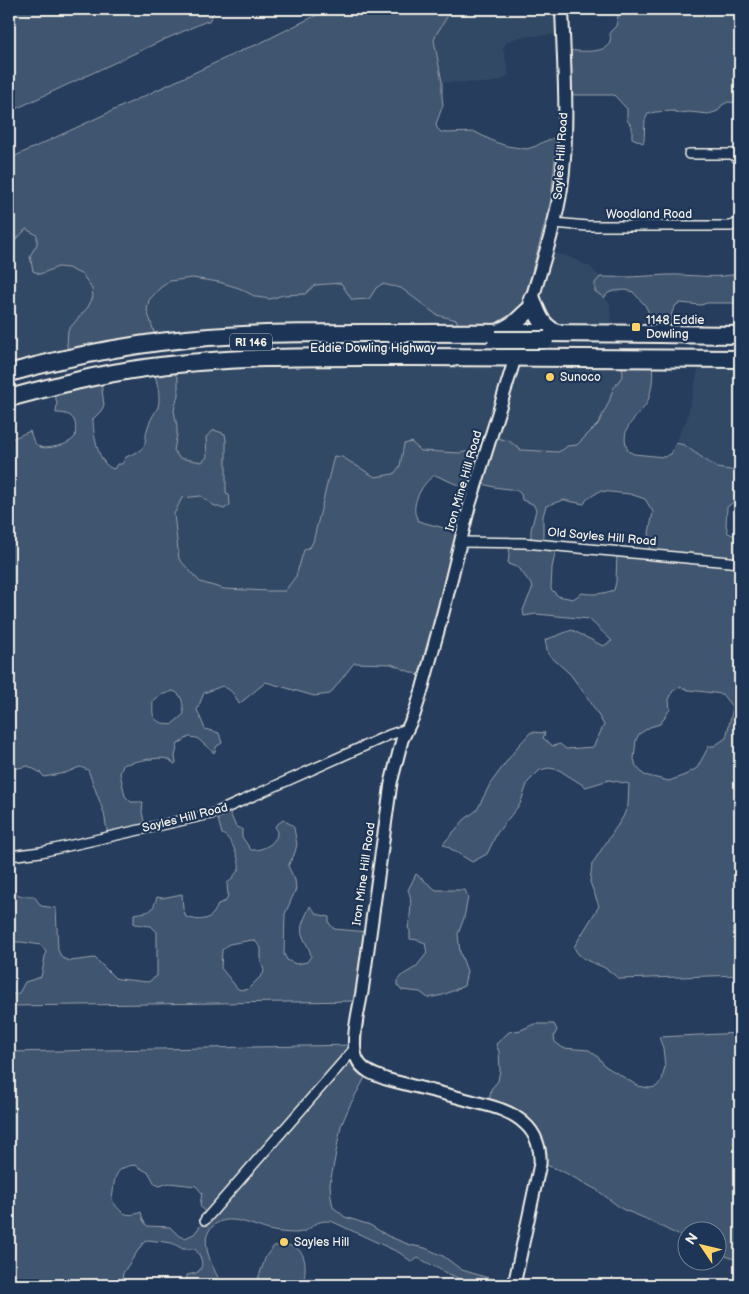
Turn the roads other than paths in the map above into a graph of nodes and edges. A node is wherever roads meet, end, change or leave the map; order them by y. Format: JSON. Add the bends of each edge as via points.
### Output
{"nodes":[{"id":1,"x":562,"y":9,"type":"edge"},
{"id":2,"x":689,"y":154,"type":"dead end"},
{"id":3,"x":740,"y":162,"type":"edge"},
{"id":4,"x":740,"y":218,"type":"edge"},
{"id":5,"x":554,"y":223,"type":"junction"},
{"id":6,"x":530,"y":305,"type":"junction"},
{"id":7,"x":523,"y":333,"type":"junction"},
{"id":8,"x":740,"y":335,"type":"edge"},
{"id":9,"x":497,"y":340,"type":"junction"},
{"id":10,"x":548,"y":340,"type":"junction"},
{"id":11,"x":740,"y":342,"type":"edge"},
{"id":12,"x":740,"y":351,"type":"edge"},
{"id":13,"x":515,"y":357,"type":"junction"},
{"id":14,"x":740,"y":359,"type":"edge"},
{"id":15,"x":9,"y":373,"type":"edge"},
{"id":16,"x":9,"y":380,"type":"edge"},
{"id":17,"x":9,"y":390,"type":"edge"},
{"id":18,"x":9,"y":398,"type":"edge"},
{"id":19,"x":461,"y":542,"type":"junction"},
{"id":20,"x":740,"y":562,"type":"edge"},
{"id":21,"x":407,"y":729,"type":"junction"},
{"id":22,"x":9,"y":856,"type":"edge"},
{"id":23,"x":355,"y":1048,"type":"junction"},
{"id":24,"x":204,"y":1220,"type":"dead end"},
{"id":25,"x":514,"y":1285,"type":"edge"}],
"edges":[{"from":1,"to":5,"type":"main road","name":"Sayles Hill Road","via":[[566,128],[561,188]]},
{"from":2,"to":3,"type":"street","via":[[732,154]]},
{"from":4,"to":5,"type":"street","name":"Woodland Road","via":[[731,226]]},
{"from":5,"to":6,"type":"main road","name":"Sayles Hill Road"},
{"from":6,"to":7,"type":"main road","name":"Sayles Hill Road"},
{"from":6,"to":9,"type":"highway"},
{"from":6,"to":10,"type":"highway","via":[[546,327]]},
{"from":7,"to":9,"type":"highway"},
{"from":7,"to":10,"type":"highway"},
{"from":7,"to":13,"type":"street","name":"Sayles Hill Road"},
{"from":8,"to":10,"type":"highway"},
{"from":9,"to":10,"type":"highway","name":"Eddie Dowling Highway","number":"RI 146","bridge":true},
{"from":9,"to":15,"type":"highway","via":[[293,333],[209,337],[120,348]]},
{"from":9,"to":16,"type":"highway","name":"Eddie Dowling Highway","number":"RI 146","via":[[283,341],[205,345],[107,357]]},
{"from":9,"to":17,"type":"highway","name":"Eddie Dowling Highway","number":"RI 146","via":[[214,353],[118,365]]},
{"from":10,"to":11,"type":"highway","name":"Eddie Dowling Highway","number":"RI 146"},
{"from":10,"to":12,"type":"highway","name":"Eddie Dowling Highway","number":"RI 146"},
{"from":13,"to":14,"type":"highway"},
{"from":13,"to":18,"type":"highway","via":[[302,357],[210,361],[114,373]]},
{"from":13,"to":19,"type":"street","name":"Iron Mine Hill Road"},
{"from":19,"to":20,"type":"street","name":"Old Sayles Hill Road","via":[[525,543]]},
{"from":19,"to":21,"type":"street","name":"Iron Mine Hill Road","via":[[422,690]]},
{"from":21,"to":22,"type":"street","name":"Sayles Hill Road","via":[[215,813],[41,852]]},
{"from":21,"to":23,"type":"street","name":"Iron Mine Hill Road","via":[[392,783]]},
{"from":23,"to":24,"type":"street"},
{"from":23,"to":25,"type":"street","name":"Iron Mine Hill Road","via":[[357,1060],[373,1075],[502,1109],[523,1122],[533,1134],[540,1152],[540,1164]]}]}
